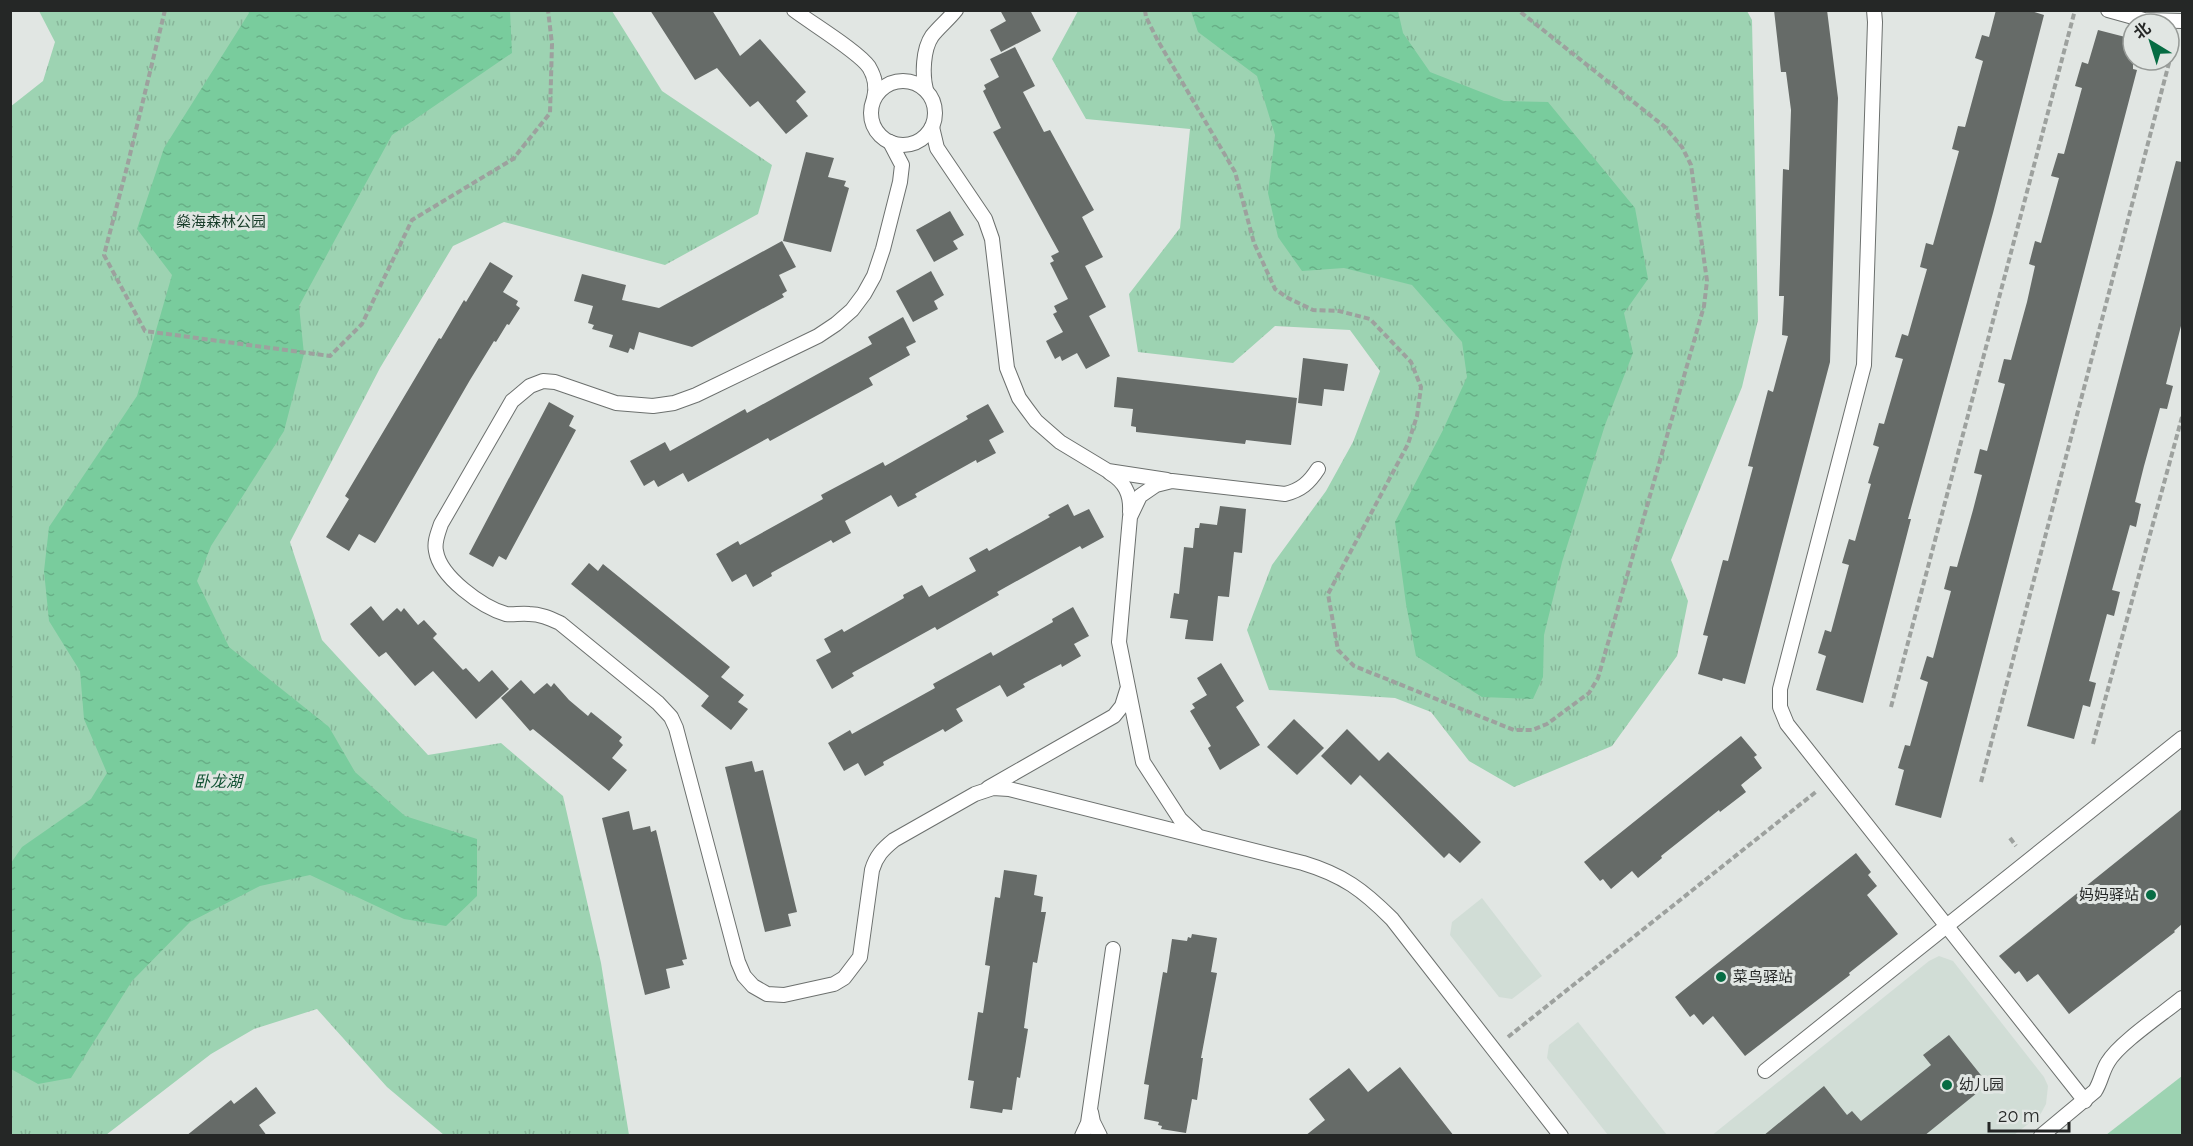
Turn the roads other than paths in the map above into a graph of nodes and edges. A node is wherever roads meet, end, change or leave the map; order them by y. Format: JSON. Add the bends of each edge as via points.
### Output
{"nodes":[{"id":1,"x":794,"y":10,"type":"edge"},
{"id":2,"x":956,"y":10,"type":"edge"},
{"id":3,"x":1874,"y":10,"type":"edge"},
{"id":4,"x":926,"y":90,"type":"junction"},
{"id":5,"x":874,"y":98,"type":"junction"},
{"id":6,"x":932,"y":127,"type":"junction"},
{"id":7,"x":890,"y":142,"type":"junction"},
{"id":8,"x":1318,"y":469,"type":"dead end"},
{"id":9,"x":1108,"y":471,"type":"junction"},
{"id":10,"x":1172,"y":481,"type":"junction"},
{"id":11,"x":1130,"y":517,"type":"junction"},
{"id":12,"x":1128,"y":686,"type":"junction"},
{"id":13,"x":2182,"y":738,"type":"edge"},
{"id":14,"x":975,"y":794,"type":"junction"},
{"id":15,"x":1200,"y":837,"type":"junction"},
{"id":16,"x":1946,"y":925,"type":"junction"},
{"id":17,"x":1113,"y":949,"type":"dead end"},
{"id":18,"x":2182,"y":998,"type":"edge"},
{"id":19,"x":1765,"y":1071,"type":"dead end"},
{"id":20,"x":2085,"y":1101,"type":"junction"},
{"id":21,"x":1090,"y":1107,"type":"junction"},
{"id":22,"x":1082,"y":1136,"type":"edge"},
{"id":23,"x":1100,"y":1136,"type":"edge"},
{"id":24,"x":1561,"y":1136,"type":"edge"},
{"id":25,"x":2041,"y":1136,"type":"edge"}],
"edges":[{"from":1,"to":5,"type":"lane","via":[[867,64],[875,81]]},
{"from":2,"to":4,"type":"lane","via":[[927,46],[923,79]]},
{"from":3,"to":16,"type":"lane","via":[[1864,365],[1780,689],[1780,707],[1787,724]]},
{"from":4,"to":5,"type":"lane","via":[[908,81],[898,81],[879,90]]},
{"from":4,"to":6,"type":"lane","via":[[935,108]]},
{"from":5,"to":7,"type":"lane","via":[[871,119],[881,137]]},
{"from":6,"to":7,"type":"lane","via":[[918,142]]},
{"from":6,"to":9,"type":"lane","via":[[937,148],[989,229],[1004,352],[1019,398],[1049,433]]},
{"from":7,"to":14,"type":"lane","via":[[902,165],[900,182],[874,276],[852,310],[818,336],[674,404],[616,403],[555,381],[530,386],[512,401],[441,524],[436,550],[447,573],[482,604],[508,614],[542,615],[560,623],[671,717],[738,962],[753,986],[767,994],[834,984],[844,978],[860,957],[875,859],[894,840]]},
{"from":8,"to":10,"type":"lane","via":[[1305,486],[1285,494]]},
{"from":9,"to":10,"type":"lane"},
{"from":9,"to":11,"type":"lane","via":[[1129,495]]},
{"from":10,"to":11,"type":"lane","via":[[1156,485],[1140,496]]},
{"from":11,"to":12,"type":"lane","via":[[1119,632]]},
{"from":12,"to":14,"type":"lane","via":[[1122,706],[1114,716]]},
{"from":12,"to":15,"type":"lane","via":[[1146,770],[1180,819]]},
{"from":13,"to":16,"type":"lane"},
{"from":14,"to":15,"type":"lane","via":[[993,788],[1010,789]]},
{"from":15,"to":24,"type":"lane","via":[[1324,869],[1372,898]]},
{"from":16,"to":19,"type":"lane"},
{"from":16,"to":20,"type":"lane"},
{"from":17,"to":21,"type":"lane"},
{"from":18,"to":20,"type":"lane","via":[[2119,1049]]},
{"from":20,"to":25,"type":"lane"},
{"from":21,"to":22,"type":"lane"},
{"from":21,"to":23,"type":"lane"}]}
